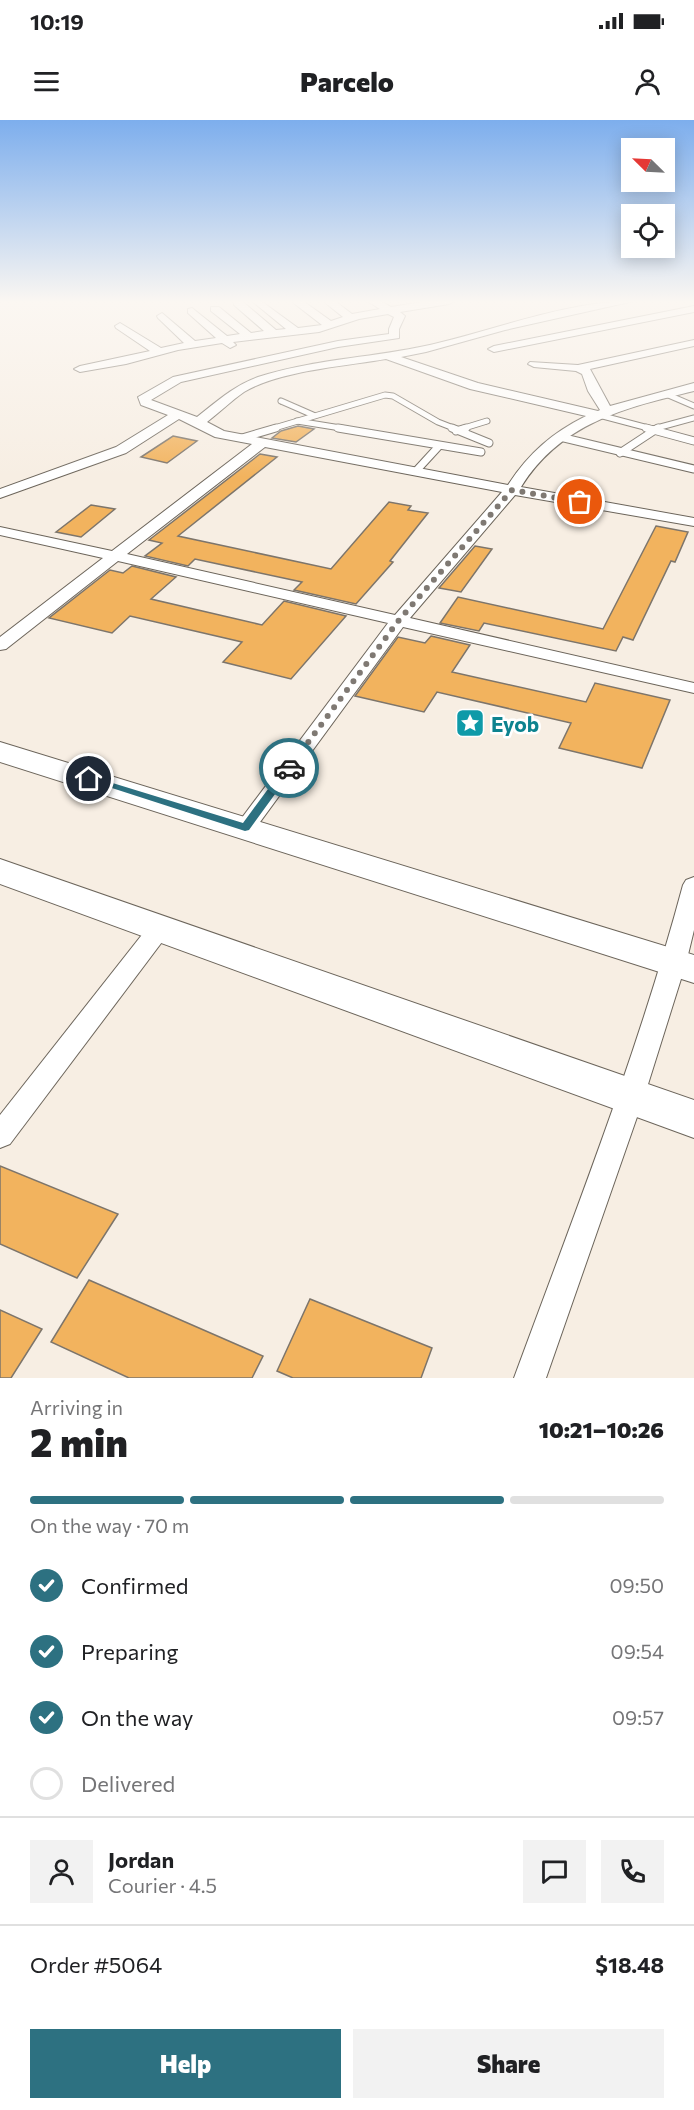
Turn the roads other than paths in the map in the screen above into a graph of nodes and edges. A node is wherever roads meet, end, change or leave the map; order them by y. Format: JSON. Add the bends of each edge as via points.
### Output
{"nodes":[{"id":1,"x":131,"y":360,"type":"edge"},
{"id":2,"x":242,"y":360,"type":"edge"},
{"id":3,"x":364,"y":360,"type":"edge"},
{"id":4,"x":398,"y":360,"type":"edge"},
{"id":5,"x":616,"y":360,"type":"edge"},
{"id":6,"x":534,"y":364,"type":"dead end"},
{"id":7,"x":578,"y":368,"type":"junction"},
{"id":8,"x":80,"y":369,"type":"dead end"},
{"id":9,"x":694,"y":387,"type":"edge"},
{"id":10,"x":666,"y":394,"type":"junction"},
{"id":11,"x":281,"y":401,"type":"dead end"},
{"id":12,"x":694,"y":406,"type":"edge"},
{"id":13,"x":604,"y":413,"type":"junction"},
{"id":14,"x":178,"y":414,"type":"junction"},
{"id":15,"x":314,"y":415,"type":"junction"},
{"id":16,"x":694,"y":418,"type":"edge"},
{"id":17,"x":295,"y":420,"type":"junction"},
{"id":18,"x":487,"y":421,"type":"dead end"},
{"id":19,"x":199,"y":422,"type":"junction"},
{"id":20,"x":654,"y":429,"type":"junction"},
{"id":21,"x":456,"y":430,"type":"junction"},
{"id":22,"x":560,"y":437,"type":"junction"},
{"id":23,"x":242,"y":438,"type":"junction"},
{"id":24,"x":694,"y":441,"type":"edge"},
{"id":25,"x":263,"y":442,"type":"junction"},
{"id":26,"x":439,"y":446,"type":"junction"},
{"id":27,"x":467,"y":450,"type":"junction"},
{"id":28,"x":481,"y":452,"type":"dead end"},
{"id":29,"x":624,"y":454,"type":"junction"},
{"id":30,"x":620,"y":463,"type":"dead end"},
{"id":31,"x":694,"y":469,"type":"edge"},
{"id":32,"x":416,"y":471,"type":"junction"},
{"id":33,"x":512,"y":490,"type":"junction"},
{"id":34,"x":0,"y":494,"type":"edge"},
{"id":35,"x":694,"y":522,"type":"edge"},
{"id":36,"x":0,"y":531,"type":"edge"},
{"id":37,"x":115,"y":556,"type":"junction"},
{"id":38,"x":399,"y":620,"type":"junction"},
{"id":39,"x":0,"y":645,"type":"edge"},
{"id":40,"x":694,"y":688,"type":"edge"},
{"id":41,"x":0,"y":752,"type":"edge"},
{"id":42,"x":245,"y":828,"type":"junction"},
{"id":43,"x":0,"y":871,"type":"edge"},
{"id":44,"x":694,"y":885,"type":"edge"},
{"id":45,"x":160,"y":928,"type":"junction"},
{"id":46,"x":684,"y":966,"type":"edge"},
{"id":47,"x":631,"y":1096,"type":"junction"},
{"id":48,"x":694,"y":1119,"type":"edge"},
{"id":49,"x":0,"y":1136,"type":"edge"},
{"id":50,"x":530,"y":1378,"type":"edge"}],
"edges":[{"from":1,"to":8,"type":"street"},
{"from":2,"to":14,"type":"street","via":[[177,379],[144,397],[152,407]]},
{"from":3,"to":19,"type":"street","via":[[261,380],[241,389]]},
{"from":4,"to":13,"type":"street","via":[[474,386]]},
{"from":5,"to":7,"type":"street"},
{"from":6,"to":7,"type":"street"},
{"from":7,"to":13,"type":"street","via":[[587,372]]},
{"from":9,"to":10,"type":"street"},
{"from":10,"to":12,"type":"lane"},
{"from":10,"to":13,"type":"street"},
{"from":11,"to":15,"type":"lane"},
{"from":13,"to":20,"type":"lane"},
{"from":13,"to":22,"type":"street"},
{"from":14,"to":19,"type":"street"},
{"from":14,"to":34,"type":"street","via":[[121,450]]},
{"from":15,"to":17,"type":"lane"},
{"from":15,"to":21,"type":"lane","via":[[385,395]]},
{"from":16,"to":20,"type":"lane"},
{"from":17,"to":23,"type":"lane"},
{"from":17,"to":26,"type":"lane"},
{"from":18,"to":21,"type":"lane"},
{"from":19,"to":23,"type":"street","via":[[220,434]]},
{"from":20,"to":24,"type":"lane"},
{"from":20,"to":29,"type":"lane"},
{"from":21,"to":27,"type":"lane","via":[[485,442]]},
{"from":22,"to":29,"type":"lane"},
{"from":22,"to":33,"type":"street","via":[[538,453]]},
{"from":23,"to":25,"type":"street"},
{"from":25,"to":32,"type":"street"},
{"from":25,"to":37,"type":"street"},
{"from":26,"to":27,"type":"lane"},
{"from":26,"to":32,"type":"lane"},
{"from":27,"to":28,"type":"lane"},
{"from":29,"to":30,"type":"lane"},
{"from":29,"to":31,"type":"lane"},
{"from":32,"to":33,"type":"street"},
{"from":33,"to":35,"type":"street"},
{"from":33,"to":38,"type":"street"},
{"from":36,"to":37,"type":"street"},
{"from":37,"to":38,"type":"street"},
{"from":37,"to":39,"type":"street"},
{"from":38,"to":40,"type":"street"},
{"from":38,"to":42,"type":"street"},
{"from":41,"to":42,"type":"highway"},
{"from":42,"to":46,"type":"highway"},
{"from":43,"to":45,"type":"highway"},
{"from":44,"to":46,"type":"street"},
{"from":45,"to":47,"type":"highway"},
{"from":45,"to":49,"type":"street"},
{"from":46,"to":47,"type":"street"},
{"from":47,"to":48,"type":"highway"},
{"from":47,"to":50,"type":"street"}]}
